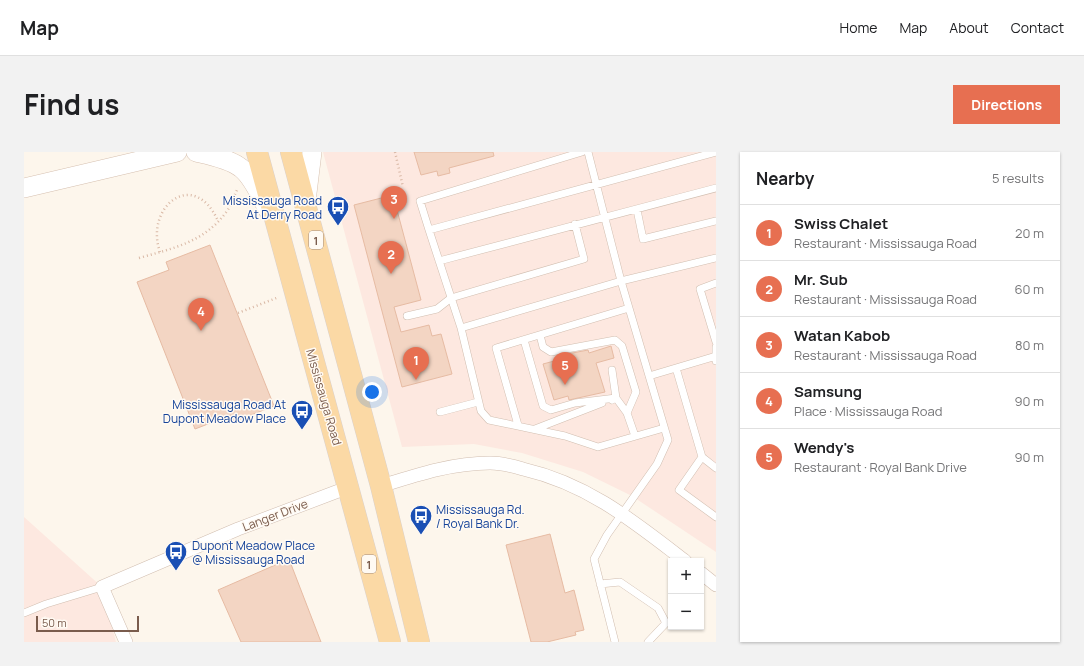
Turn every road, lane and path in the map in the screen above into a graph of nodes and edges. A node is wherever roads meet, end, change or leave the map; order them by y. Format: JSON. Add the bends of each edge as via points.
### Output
{"nodes":[{"id":1,"x":177,"y":152,"type":"edge"},
{"id":2,"x":196,"y":152,"type":"edge"},
{"id":3,"x":257,"y":152,"type":"edge"},
{"id":4,"x":291,"y":152,"type":"edge"},
{"id":5,"x":312,"y":152,"type":"edge"},
{"id":6,"x":395,"y":152,"type":"edge"},
{"id":7,"x":582,"y":152,"type":"edge"},
{"id":8,"x":588,"y":152,"type":"edge"},
{"id":9,"x":716,"y":152,"type":"edge"},
{"id":10,"x":241,"y":182,"type":"dead end"},
{"id":11,"x":596,"y":184,"type":"junction"},
{"id":12,"x":404,"y":187,"type":"dead end"},
{"id":13,"x":24,"y":188,"type":"edge"},
{"id":14,"x":716,"y":188,"type":"edge"},
{"id":15,"x":306,"y":201,"type":"junction"},
{"id":16,"x":637,"y":210,"type":"junction"},
{"id":17,"x":605,"y":216,"type":"junction"},
{"id":18,"x":218,"y":221,"type":"junction"},
{"id":19,"x":716,"y":221,"type":"edge"},
{"id":20,"x":575,"y":224,"type":"junction"},
{"id":21,"x":429,"y":230,"type":"junction"},
{"id":22,"x":278,"y":232,"type":"junction"},
{"id":23,"x":160,"y":252,"type":"junction"},
{"id":24,"x":139,"y":258,"type":"dead end"},
{"id":25,"x":716,"y":258,"type":"edge"},
{"id":26,"x":439,"y":261,"type":"junction"},
{"id":27,"x":621,"y":281,"type":"junction"},
{"id":28,"x":716,"y":283,"type":"edge"},
{"id":29,"x":294,"y":292,"type":"junction"},
{"id":30,"x":451,"y":298,"type":"junction"},
{"id":31,"x":629,"y":308,"type":"junction"},
{"id":32,"x":238,"y":313,"type":"dead end"},
{"id":33,"x":407,"y":316,"type":"dead end"},
{"id":34,"x":461,"y":328,"type":"junction"},
{"id":35,"x":540,"y":335,"type":"junction"},
{"id":36,"x":524,"y":340,"type":"junction"},
{"id":37,"x":716,"y":342,"type":"edge"},
{"id":38,"x":716,"y":347,"type":"edge"},
{"id":39,"x":716,"y":358,"type":"edge"},
{"id":40,"x":676,"y":368,"type":"junction"},
{"id":41,"x":612,"y":370,"type":"dead end"},
{"id":42,"x":649,"y":376,"type":"junction"},
{"id":43,"x":616,"y":398,"type":"junction"},
{"id":44,"x":478,"y":402,"type":"junction"},
{"id":45,"x":440,"y":412,"type":"dead end"},
{"id":46,"x":627,"y":413,"type":"junction"},
{"id":47,"x":518,"y":425,"type":"junction"},
{"id":48,"x":664,"y":428,"type":"junction"},
{"id":49,"x":535,"y":429,"type":"junction"},
{"id":50,"x":635,"y":436,"type":"junction"},
{"id":51,"x":702,"y":457,"type":"junction"},
{"id":52,"x":716,"y":468,"type":"edge"},
{"id":53,"x":381,"y":486,"type":"junction"},
{"id":54,"x":349,"y":487,"type":"junction"},
{"id":55,"x":622,"y":512,"type":"junction"},
{"id":56,"x":716,"y":517,"type":"edge"},
{"id":57,"x":681,"y":558,"type":"edge"},
{"id":58,"x":704,"y":575,"type":"edge"},
{"id":59,"x":600,"y":584,"type":"junction"},
{"id":60,"x":716,"y":585,"type":"edge"},
{"id":61,"x":102,"y":587,"type":"junction"},
{"id":62,"x":24,"y":613,"type":"edge"},
{"id":63,"x":126,"y":642,"type":"edge"},
{"id":64,"x":390,"y":642,"type":"edge"},
{"id":65,"x":419,"y":642,"type":"edge"},
{"id":66,"x":615,"y":642,"type":"edge"},
{"id":67,"x":648,"y":642,"type":"edge"}],
"edges":[{"from":1,"to":13,"type":"main road"},
{"from":2,"to":22,"type":"main road","via":[[215,156],[241,168],[260,193]]},
{"from":3,"to":22,"type":"main road","name":"Mississauga Road","number":"1"},
{"from":4,"to":15,"type":"main road","number":"1"},
{"from":5,"to":15,"type":"main road"},
{"from":6,"to":12,"type":"path"},
{"from":7,"to":21,"type":"lane","via":[[420,201]]},
{"from":8,"to":11,"type":"lane"},
{"from":9,"to":11,"type":"lane"},
{"from":10,"to":18,"type":"path","via":[[227,210]]},
{"from":11,"to":17,"type":"lane"},
{"from":11,"to":21,"type":"lane"},
{"from":14,"to":16,"type":"lane"},
{"from":15,"to":53,"type":"main road","number":"1"},
{"from":16,"to":17,"type":"lane"},
{"from":16,"to":19,"type":"lane","via":[[643,239]]},
{"from":17,"to":20,"type":"lane"},
{"from":17,"to":27,"type":"lane"},
{"from":18,"to":23,"type":"path","via":[[206,234]]},
{"from":18,"to":23,"type":"path","via":[[205,200],[194,196],[180,196],[163,209],[159,220],[157,244]]},
{"from":20,"to":26,"type":"lane"},
{"from":20,"to":30,"type":"lane","via":[[584,260]]},
{"from":21,"to":26,"type":"lane"},
{"from":22,"to":29,"type":"main road","name":"Mississauga Road","number":"1"},
{"from":23,"to":24,"type":"path"},
{"from":25,"to":27,"type":"lane"},
{"from":26,"to":30,"type":"lane"},
{"from":27,"to":31,"type":"lane"},
{"from":27,"to":34,"type":"lane"},
{"from":28,"to":37,"type":"lane","via":[[700,288]]},
{"from":29,"to":32,"type":"path"},
{"from":29,"to":54,"type":"main road","name":"Mississauga Road","number":"1"},
{"from":30,"to":33,"type":"lane","via":[[437,309]]},
{"from":30,"to":34,"type":"lane"},
{"from":31,"to":35,"type":"lane"},
{"from":31,"to":42,"type":"lane"},
{"from":34,"to":44,"type":"lane"},
{"from":35,"to":36,"type":"lane"},
{"from":35,"to":46,"type":"lane","via":[[543,347],[551,352],[615,340],[622,346],[636,392]]},
{"from":36,"to":43,"type":"lane","via":[[544,406],[551,410],[574,403]]},
{"from":36,"to":47,"type":"lane","via":[[496,348]]},
{"from":38,"to":39,"type":"lane"},
{"from":39,"to":40,"type":"lane"},
{"from":40,"to":42,"type":"lane"},
{"from":40,"to":51,"type":"lane"},
{"from":41,"to":43,"type":"lane"},
{"from":42,"to":48,"type":"lane"},
{"from":43,"to":46,"type":"lane"},
{"from":43,"to":49,"type":"lane"},
{"from":44,"to":45,"type":"lane"},
{"from":44,"to":47,"type":"lane","via":[[481,411],[489,420]]},
{"from":46,"to":50,"type":"lane"},
{"from":47,"to":49,"type":"lane"},
{"from":48,"to":50,"type":"lane"},
{"from":48,"to":55,"type":"lane","via":[[668,440],[657,464]]},
{"from":49,"to":50,"type":"lane","via":[[598,446]]},
{"from":51,"to":52,"type":"lane"},
{"from":51,"to":56,"type":"lane","via":[[678,490]]},
{"from":53,"to":55,"type":"street","via":[[430,471],[491,463],[537,472],[571,484]]},
{"from":53,"to":65,"type":"main road","number":"1"},
{"from":54,"to":61,"type":"street","name":"Langer Drive","via":[[238,529]]},
{"from":54,"to":64,"type":"main road","name":"Mississauga Road","number":"1"},
{"from":55,"to":57,"type":"street"},
{"from":55,"to":59,"type":"lane","via":[[594,559]]},
{"from":58,"to":60,"type":"street"},
{"from":59,"to":66,"type":"lane"},
{"from":59,"to":67,"type":"lane","via":[[620,582],[658,608],[666,623]]},
{"from":61,"to":62,"type":"lane"},
{"from":61,"to":63,"type":"street"}]}
